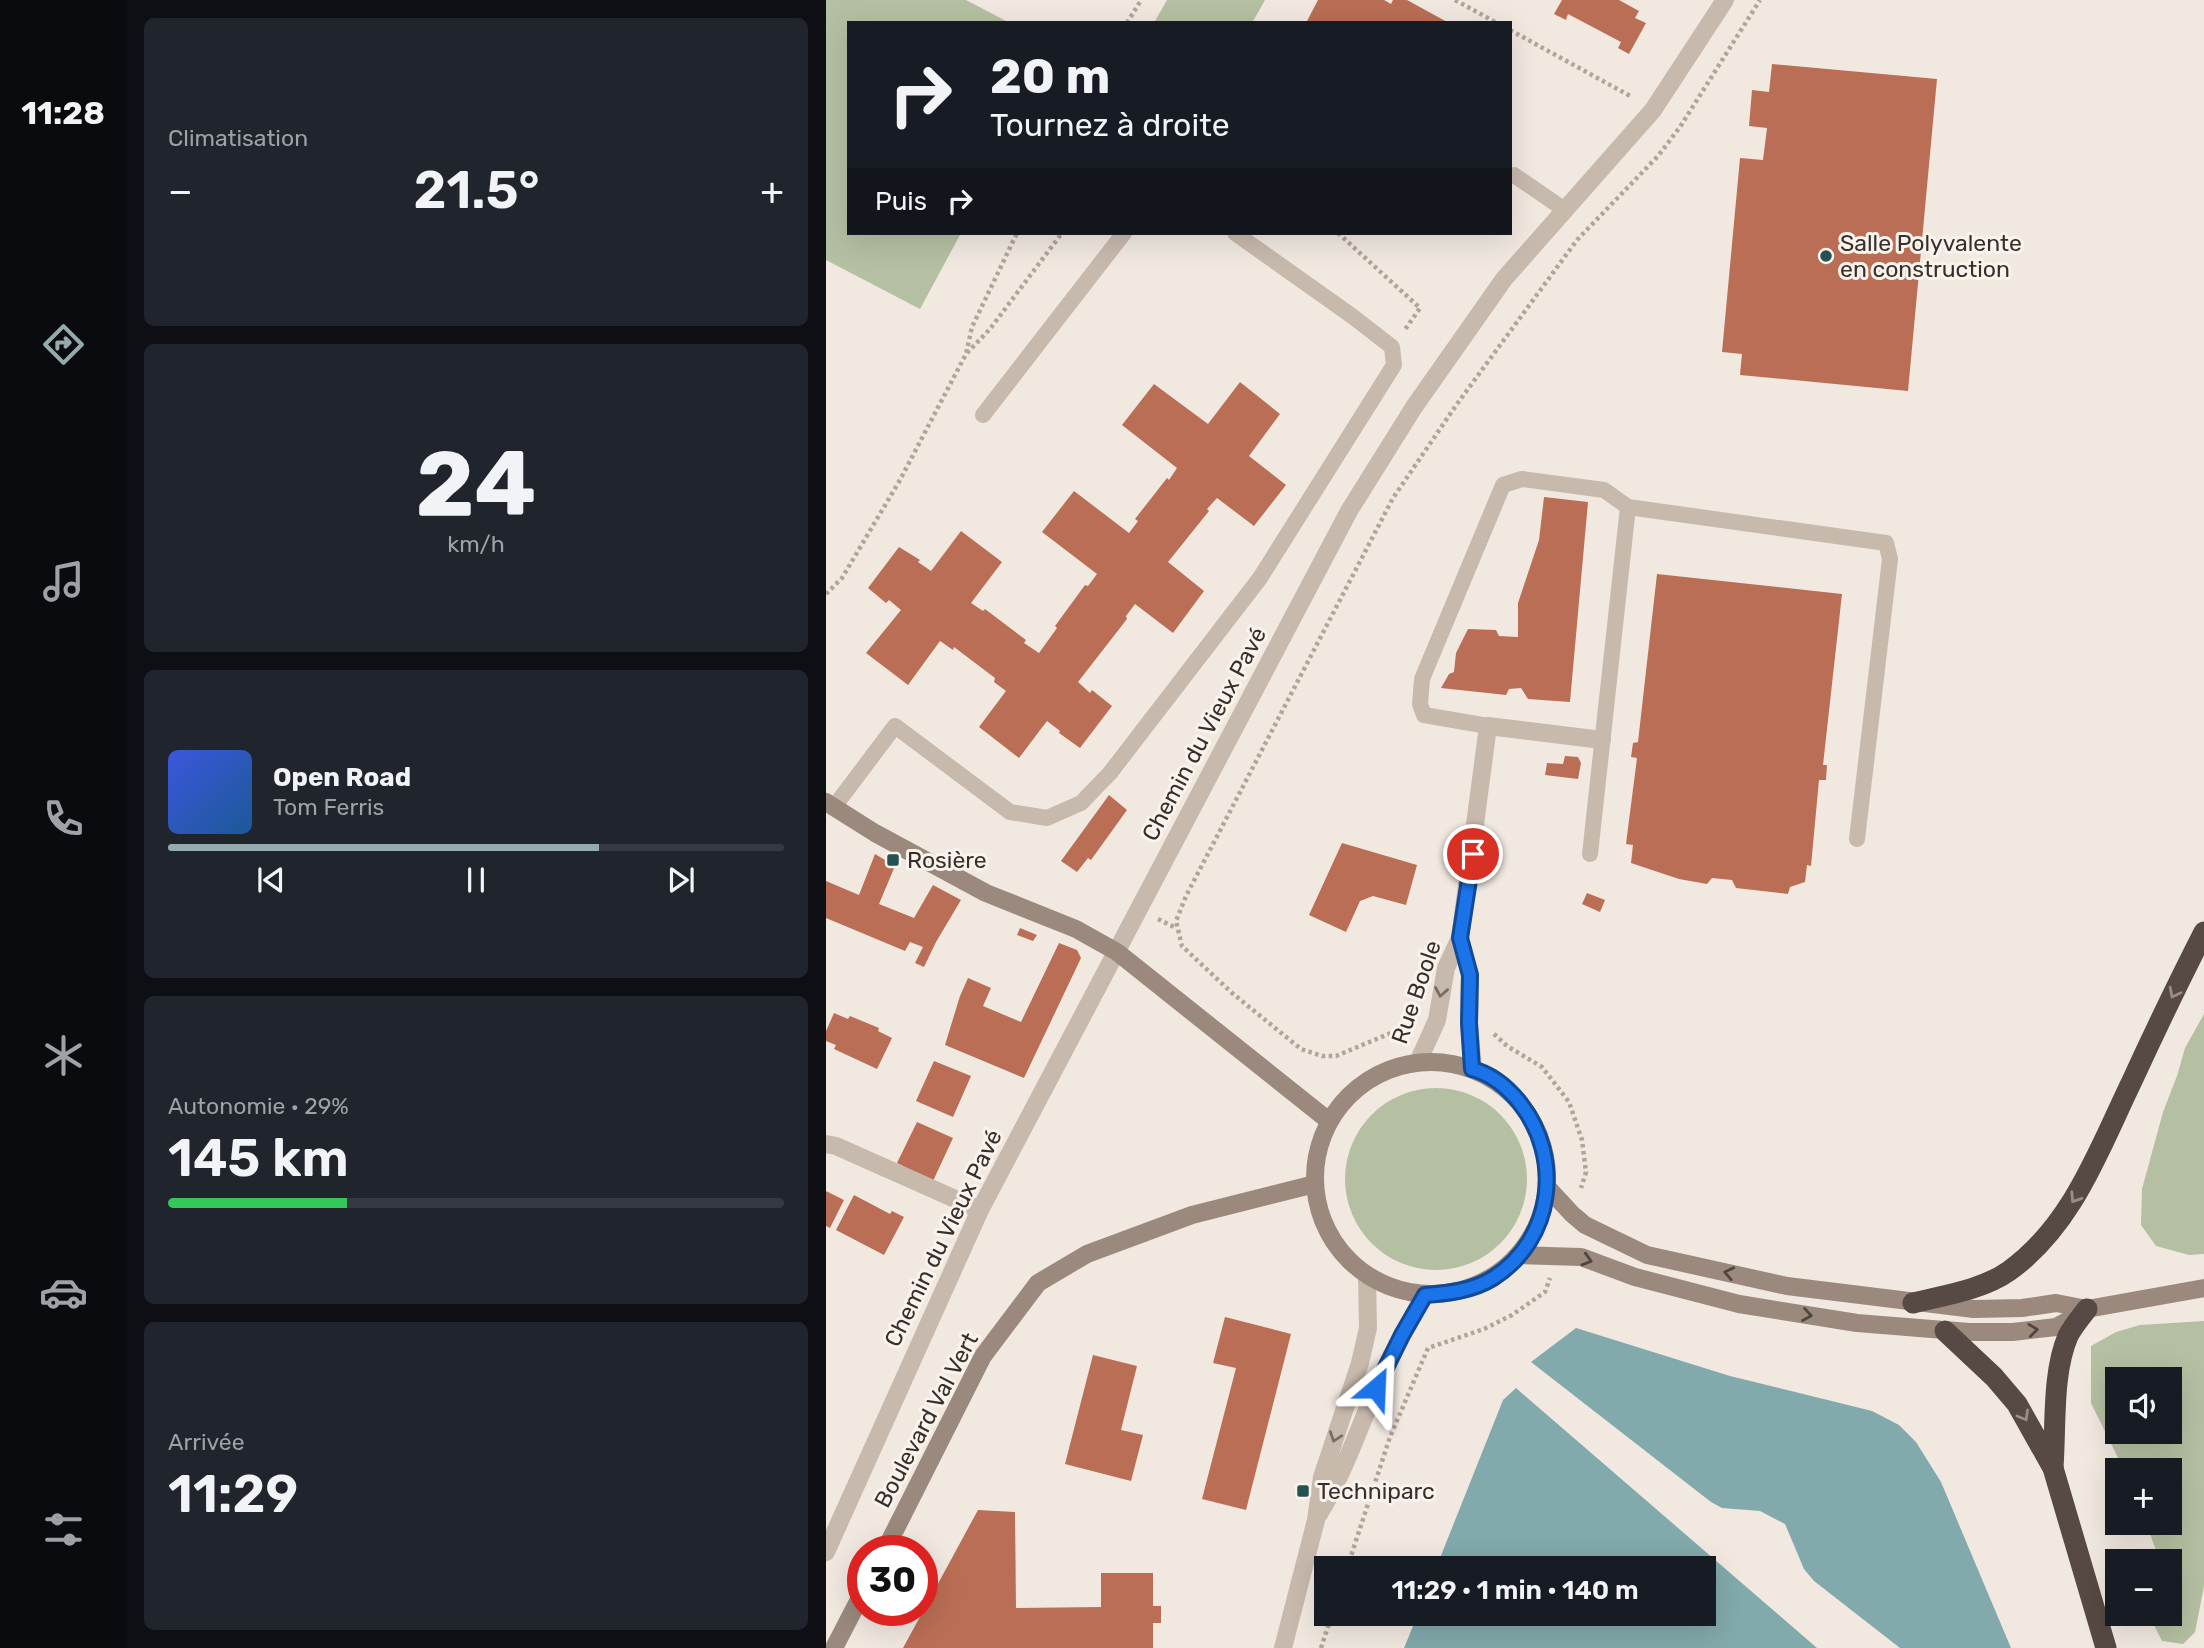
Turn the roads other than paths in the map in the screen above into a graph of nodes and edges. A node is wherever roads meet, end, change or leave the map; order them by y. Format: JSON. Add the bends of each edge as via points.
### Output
{"nodes":[{"id":1,"x":1717,"y":3,"type":"edge"},
{"id":2,"x":1514,"y":175,"type":"dead end"},
{"id":3,"x":1565,"y":210,"type":"junction"},
{"id":4,"x":1122,"y":235,"type":"edge"},
{"id":5,"x":1238,"y":235,"type":"edge"},
{"id":6,"x":983,"y":415,"type":"dead end"},
{"id":7,"x":1628,"y":507,"type":"junction"},
{"id":8,"x":1488,"y":726,"type":"junction"},
{"id":9,"x":1602,"y":740,"type":"junction"},
{"id":10,"x":830,"y":804,"type":"edge"},
{"id":11,"x":1857,"y":839,"type":"dead end"},
{"id":12,"x":1590,"y":854,"type":"dead end"},
{"id":13,"x":2204,"y":932,"type":"edge"},
{"id":14,"x":1460,"y":938,"type":"junction"},
{"id":15,"x":1117,"y":952,"type":"junction"},
{"id":16,"x":1418,"y":1062,"type":"junction"},
{"id":17,"x":1472,"y":1069,"type":"junction"},
{"id":18,"x":1329,"y":1121,"type":"junction"},
{"id":19,"x":826,"y":1144,"type":"edge"},
{"id":20,"x":1314,"y":1184,"type":"junction"},
{"id":21,"x":1548,"y":1188,"type":"junction"},
{"id":22,"x":980,"y":1210,"type":"junction"},
{"id":23,"x":1519,"y":1255,"type":"junction"},
{"id":24,"x":1367,"y":1276,"type":"junction"},
{"id":25,"x":2204,"y":1288,"type":"edge"},
{"id":26,"x":1425,"y":1295,"type":"junction"},
{"id":27,"x":1913,"y":1303,"type":"junction"},
{"id":28,"x":2087,"y":1309,"type":"junction"},
{"id":29,"x":1945,"y":1331,"type":"junction"},
{"id":30,"x":2053,"y":1468,"type":"junction"},
{"id":31,"x":1316,"y":1520,"type":"junction"},
{"id":32,"x":892,"y":1535,"type":"edge"},
{"id":33,"x":826,"y":1552,"type":"edge"},
{"id":34,"x":847,"y":1623,"type":"edge"},
{"id":35,"x":834,"y":1648,"type":"edge"},
{"id":36,"x":1283,"y":1648,"type":"edge"},
{"id":37,"x":2106,"y":1648,"type":"edge"}],
"edges":[{"from":1,"to":3,"type":"street","name":"Chemin du Vieux Pavé","via":[[1653,110]]},
{"from":2,"to":3,"type":"lane"},
{"from":3,"to":15,"type":"street","name":"Chemin du Vieux Pavé","via":[[1504,279],[1414,407],[1349,511]]},
{"from":4,"to":6,"type":"lane"},
{"from":5,"to":10,"type":"lane","via":[[1392,347],[1394,365],[1260,578],[1110,774],[1081,803],[1047,818],[1010,813],[895,726]]},
{"from":7,"to":8,"type":"lane","via":[[1604,490],[1522,479],[1503,485],[1422,679],[1420,704],[1423,715]]},
{"from":7,"to":9,"type":"lane"},
{"from":7,"to":11,"type":"lane","via":[[1886,542],[1890,559]]},
{"from":8,"to":9,"type":"street"},
{"from":8,"to":14,"type":"street","name":"Rue Boole"},
{"from":9,"to":12,"type":"lane"},
{"from":10,"to":15,"type":"street","via":[[986,893],[1076,929]]},
{"from":13,"to":27,"type":"highway","one_way":true,"via":[[2078,1193],[2048,1235],[2007,1273]]},
{"from":14,"to":16,"type":"street","name":"Rue Boole","one_way":true,"via":[[1446,968],[1437,1020]]},
{"from":14,"to":17,"type":"street","name":"Rue Boole","via":[[1470,975]]},
{"from":15,"to":18,"type":"street"},
{"from":15,"to":22,"type":"street","name":"Chemin du Vieux Pavé"},
{"from":16,"to":17,"type":"street","via":[[1447,1062]]},
{"from":16,"to":18,"type":"street","via":[[1379,1073],[1350,1093]]},
{"from":17,"to":21,"type":"street","via":[[1511,1092],[1532,1119],[1545,1152]]},
{"from":18,"to":20,"type":"street","via":[[1317,1152]]},
{"from":19,"to":22,"type":"street"},
{"from":20,"to":24,"type":"street","via":[[1322,1220],[1340,1252]]},
{"from":20,"to":32,"type":"street","name":"Boulevard Val Vert","via":[[1192,1214],[1087,1254],[1038,1283],[982,1356]]},
{"from":21,"to":23,"type":"street","via":[[1539,1224]]},
{"from":27,"to":21,"type":"street","one_way":true,"via":[[1787,1286],[1647,1255],[1585,1225]]},
{"from":22,"to":33,"type":"street","name":"Chemin du Vieux Pavé"},
{"from":23,"to":26,"type":"street","via":[[1492,1278],[1460,1291]]},
{"from":23,"to":29,"type":"street","one_way":true,"via":[[1581,1257],[1635,1277],[1739,1304],[1857,1323]]},
{"from":24,"to":26,"type":"street","via":[[1395,1289]]},
{"from":24,"to":31,"type":"street","one_way":true,"via":[[1368,1328],[1322,1477]]},
{"from":25,"to":28,"type":"street"},
{"from":26,"to":31,"type":"street","via":[[1376,1388],[1338,1484]]},
{"from":27,"to":28,"type":"street","via":[[1974,1309],[2056,1304]]},
{"from":29,"to":28,"type":"street","one_way":true,"via":[[2056,1328]]},
{"from":28,"to":30,"type":"highway","via":[[2069,1334],[2063,1352]]},
{"from":29,"to":30,"type":"highway","one_way":true,"via":[[2017,1404]]},
{"from":30,"to":37,"type":"highway"},
{"from":31,"to":36,"type":"street"},
{"from":34,"to":35,"type":"street"}]}
